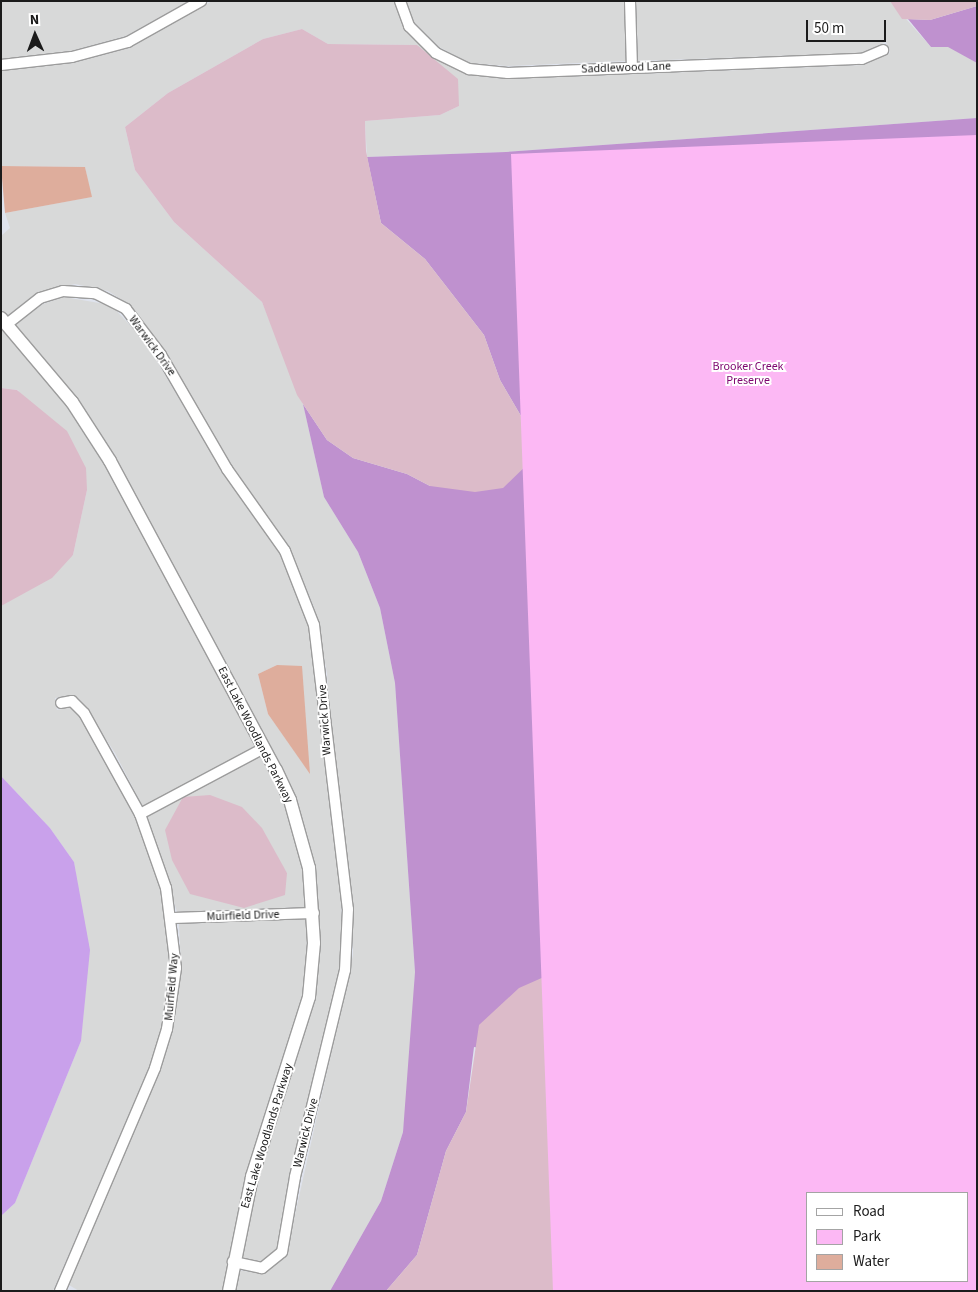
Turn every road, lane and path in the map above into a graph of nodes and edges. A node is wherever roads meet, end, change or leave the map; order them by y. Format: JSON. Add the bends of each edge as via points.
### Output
{"nodes":[{"id":1,"x":201,"y":1,"type":"edge"},
{"id":2,"x":400,"y":1,"type":"edge"},
{"id":3,"x":630,"y":1,"type":"edge"},
{"id":4,"x":883,"y":50,"type":"dead end"},
{"id":5,"x":1,"y":65,"type":"edge"},
{"id":6,"x":632,"y":68,"type":"junction"},
{"id":7,"x":4,"y":321,"type":"edge"},
{"id":8,"x":61,"y":703,"type":"dead end"},
{"id":9,"x":264,"y":748,"type":"junction"},
{"id":10,"x":140,"y":814,"type":"junction"},
{"id":11,"x":314,"y":913,"type":"junction"},
{"id":12,"x":172,"y":918,"type":"junction"},
{"id":13,"x":233,"y":1262,"type":"junction"},
{"id":14,"x":63,"y":1290,"type":"edge"},
{"id":15,"x":229,"y":1291,"type":"edge"}],
"edges":[{"from":1,"to":5,"type":"street","via":[[128,42],[72,57]]},
{"from":2,"to":6,"type":"street","name":"Saddlewood Lane","via":[[409,26],[436,53],[469,69],[508,72]]},
{"from":3,"to":6,"type":"street"},
{"from":4,"to":6,"type":"street","name":"Saddlewood Lane","via":[[862,59]]},
{"from":7,"to":9,"type":"street","name":"East Lake Woodlands Parkway","via":[[72,402],[98,440]]},
{"from":7,"to":13,"type":"street","name":"Warwick Drive","via":[[40,298],[63,291],[95,293],[126,309],[162,355],[228,469],[285,550],[314,625],[348,909],[346,970],[295,1177],[282,1252],[262,1268]]},
{"from":8,"to":10,"type":"street","name":"Muirfield Way","via":[[72,701],[84,713]]},
{"from":9,"to":10,"type":"street"},
{"from":9,"to":11,"type":"street","name":"East Lake Woodlands Parkway","via":[[299,829]]},
{"from":10,"to":12,"type":"street","name":"Muirfield Way"},
{"from":11,"to":12,"type":"street","name":"Muirfield Drive"},
{"from":11,"to":13,"type":"street","name":"East Lake Woodlands Parkway","via":[[309,997],[252,1177]]},
{"from":12,"to":14,"type":"street","name":"Muirfield Way","via":[[176,968],[167,1029]]},
{"from":13,"to":15,"type":"street","name":"East Lake Woodlands Parkway"}]}
